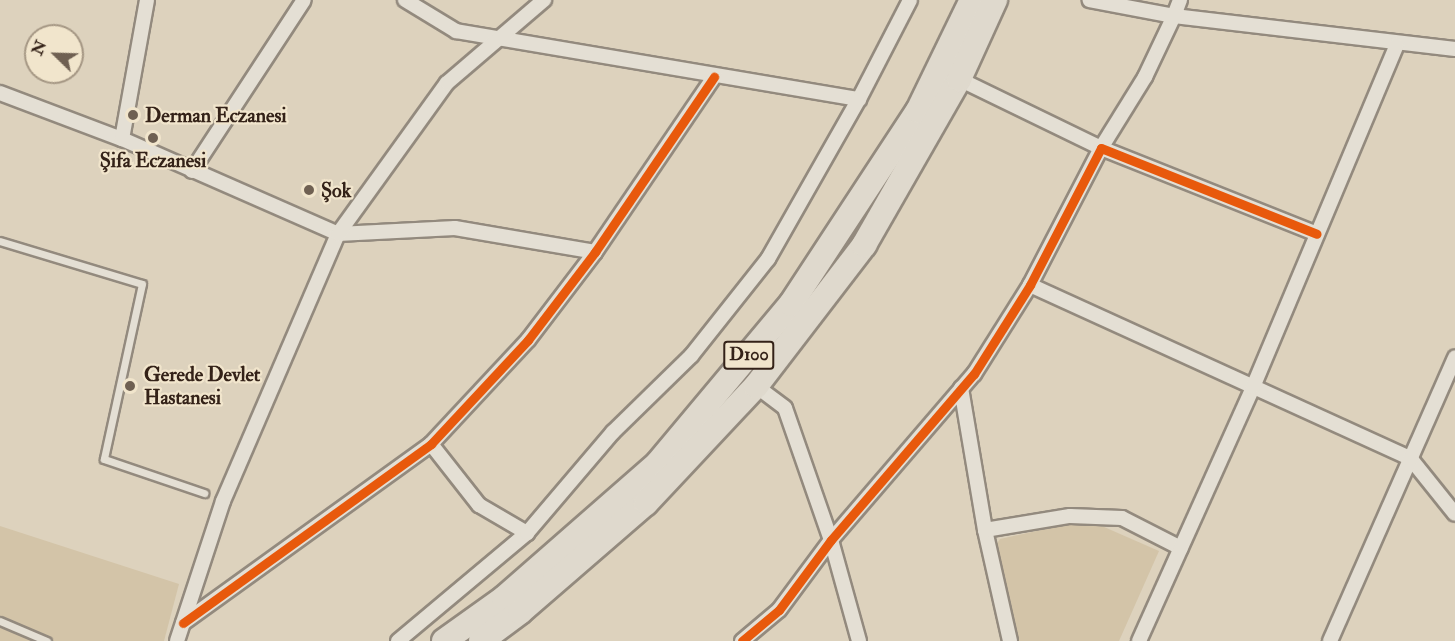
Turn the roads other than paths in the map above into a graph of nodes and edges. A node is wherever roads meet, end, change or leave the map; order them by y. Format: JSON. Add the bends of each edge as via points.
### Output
{"nodes":[{"id":1,"x":147,"y":0,"type":"edge"},
{"id":2,"x":304,"y":0,"type":"edge"},
{"id":3,"x":405,"y":0,"type":"edge"},
{"id":4,"x":544,"y":0,"type":"edge"},
{"id":5,"x":910,"y":0,"type":"edge"},
{"id":6,"x":972,"y":0,"type":"edge"},
{"id":7,"x":995,"y":0,"type":"edge"},
{"id":8,"x":1089,"y":0,"type":"edge"},
{"id":9,"x":1180,"y":0,"type":"edge"},
{"id":10,"x":1174,"y":16,"type":"junction"},
{"id":11,"x":495,"y":39,"type":"junction"},
{"id":12,"x":1397,"y":45,"type":"junction"},
{"id":13,"x":1455,"y":49,"type":"edge"},
{"id":14,"x":714,"y":77,"type":"junction"},
{"id":15,"x":959,"y":79,"type":"junction"},
{"id":16,"x":0,"y":93,"type":"edge"},
{"id":17,"x":859,"y":99,"type":"junction"},
{"id":18,"x":122,"y":139,"type":"junction"},
{"id":19,"x":1101,"y":148,"type":"junction"},
{"id":20,"x":192,"y":171,"type":"junction"},
{"id":21,"x":338,"y":234,"type":"junction"},
{"id":22,"x":1317,"y":234,"type":"junction"},
{"id":23,"x":0,"y":241,"type":"edge"},
{"id":24,"x":595,"y":252,"type":"junction"},
{"id":25,"x":1030,"y":285,"type":"junction"},
{"id":26,"x":1455,"y":357,"type":"edge"},
{"id":27,"x":756,"y":386,"type":"junction"},
{"id":28,"x":1253,"y":387,"type":"junction"},
{"id":29,"x":961,"y":388,"type":"junction"},
{"id":30,"x":431,"y":444,"type":"junction"},
{"id":31,"x":1411,"y":459,"type":"junction"},
{"id":32,"x":204,"y":493,"type":"dead end"},
{"id":33,"x":1455,"y":514,"type":"edge"},
{"id":34,"x":985,"y":530,"type":"junction"},
{"id":35,"x":526,"y":533,"type":"junction"},
{"id":36,"x":831,"y":540,"type":"junction"},
{"id":37,"x":1181,"y":548,"type":"junction"},
{"id":38,"x":0,"y":621,"type":"edge"},
{"id":39,"x":183,"y":623,"type":"junction"},
{"id":40,"x":47,"y":641,"type":"edge"},
{"id":41,"x":177,"y":641,"type":"edge"},
{"id":42,"x":398,"y":641,"type":"edge"},
{"id":43,"x":444,"y":641,"type":"edge"},
{"id":44,"x":481,"y":641,"type":"edge"},
{"id":45,"x":742,"y":641,"type":"edge"},
{"id":46,"x":859,"y":641,"type":"edge"},
{"id":47,"x":1010,"y":641,"type":"edge"},
{"id":48,"x":1139,"y":641,"type":"edge"},
{"id":49,"x":1330,"y":641,"type":"edge"}],
"edges":[{"from":1,"to":18,"type":"street"},
{"from":2,"to":20,"type":"street"},
{"from":3,"to":11,"type":"street","via":[[456,31]]},
{"from":4,"to":11,"type":"street"},
{"from":5,"to":17,"type":"street"},
{"from":6,"to":43,"type":"highway","number":"D100","via":[[918,111],[791,304],[658,464],[504,598]]},
{"from":7,"to":15,"type":"highway","number":"D100"},
{"from":8,"to":10,"type":"street"},
{"from":9,"to":10,"type":"street"},
{"from":10,"to":12,"type":"street"},
{"from":10,"to":19,"type":"street","via":[[1145,77]]},
{"from":11,"to":14,"type":"street"},
{"from":11,"to":21,"type":"street","via":[[447,83]]},
{"from":12,"to":13,"type":"street"},
{"from":12,"to":22,"type":"street"},
{"from":14,"to":17,"type":"street"},
{"from":14,"to":24,"type":"street"},
{"from":15,"to":19,"type":"street"},
{"from":15,"to":27,"type":"highway","number":"D100","via":[[864,245]]},
{"from":16,"to":18,"type":"street"},
{"from":17,"to":35,"type":"street","via":[[768,259],[691,356],[613,432]]},
{"from":18,"to":20,"type":"street"},
{"from":19,"to":22,"type":"street"},
{"from":19,"to":25,"type":"street"},
{"from":20,"to":21,"type":"street"},
{"from":21,"to":24,"type":"street","via":[[455,228]]},
{"from":21,"to":39,"type":"street","via":[[223,501]]},
{"from":22,"to":28,"type":"street"},
{"from":23,"to":32,"type":"lane","via":[[142,284],[104,459]]},
{"from":24,"to":30,"type":"street","via":[[528,340]]},
{"from":25,"to":28,"type":"street"},
{"from":25,"to":29,"type":"street"},
{"from":26,"to":31,"type":"street"},
{"from":27,"to":36,"type":"street","via":[[785,408]]},
{"from":27,"to":44,"type":"highway","number":"D100","via":[[646,503]]},
{"from":28,"to":31,"type":"street"},
{"from":28,"to":37,"type":"street"},
{"from":29,"to":34,"type":"street"},
{"from":29,"to":36,"type":"street"},
{"from":30,"to":35,"type":"street","via":[[479,505]]},
{"from":30,"to":39,"type":"street"},
{"from":31,"to":33,"type":"street"},
{"from":31,"to":49,"type":"street"},
{"from":34,"to":37,"type":"street","via":[[1070,516],[1122,518]]},
{"from":34,"to":47,"type":"street"},
{"from":35,"to":42,"type":"street"},
{"from":36,"to":45,"type":"street","via":[[779,610]]},
{"from":36,"to":46,"type":"street"},
{"from":37,"to":48,"type":"street"},
{"from":38,"to":40,"type":"lane"},
{"from":39,"to":41,"type":"street"}]}
